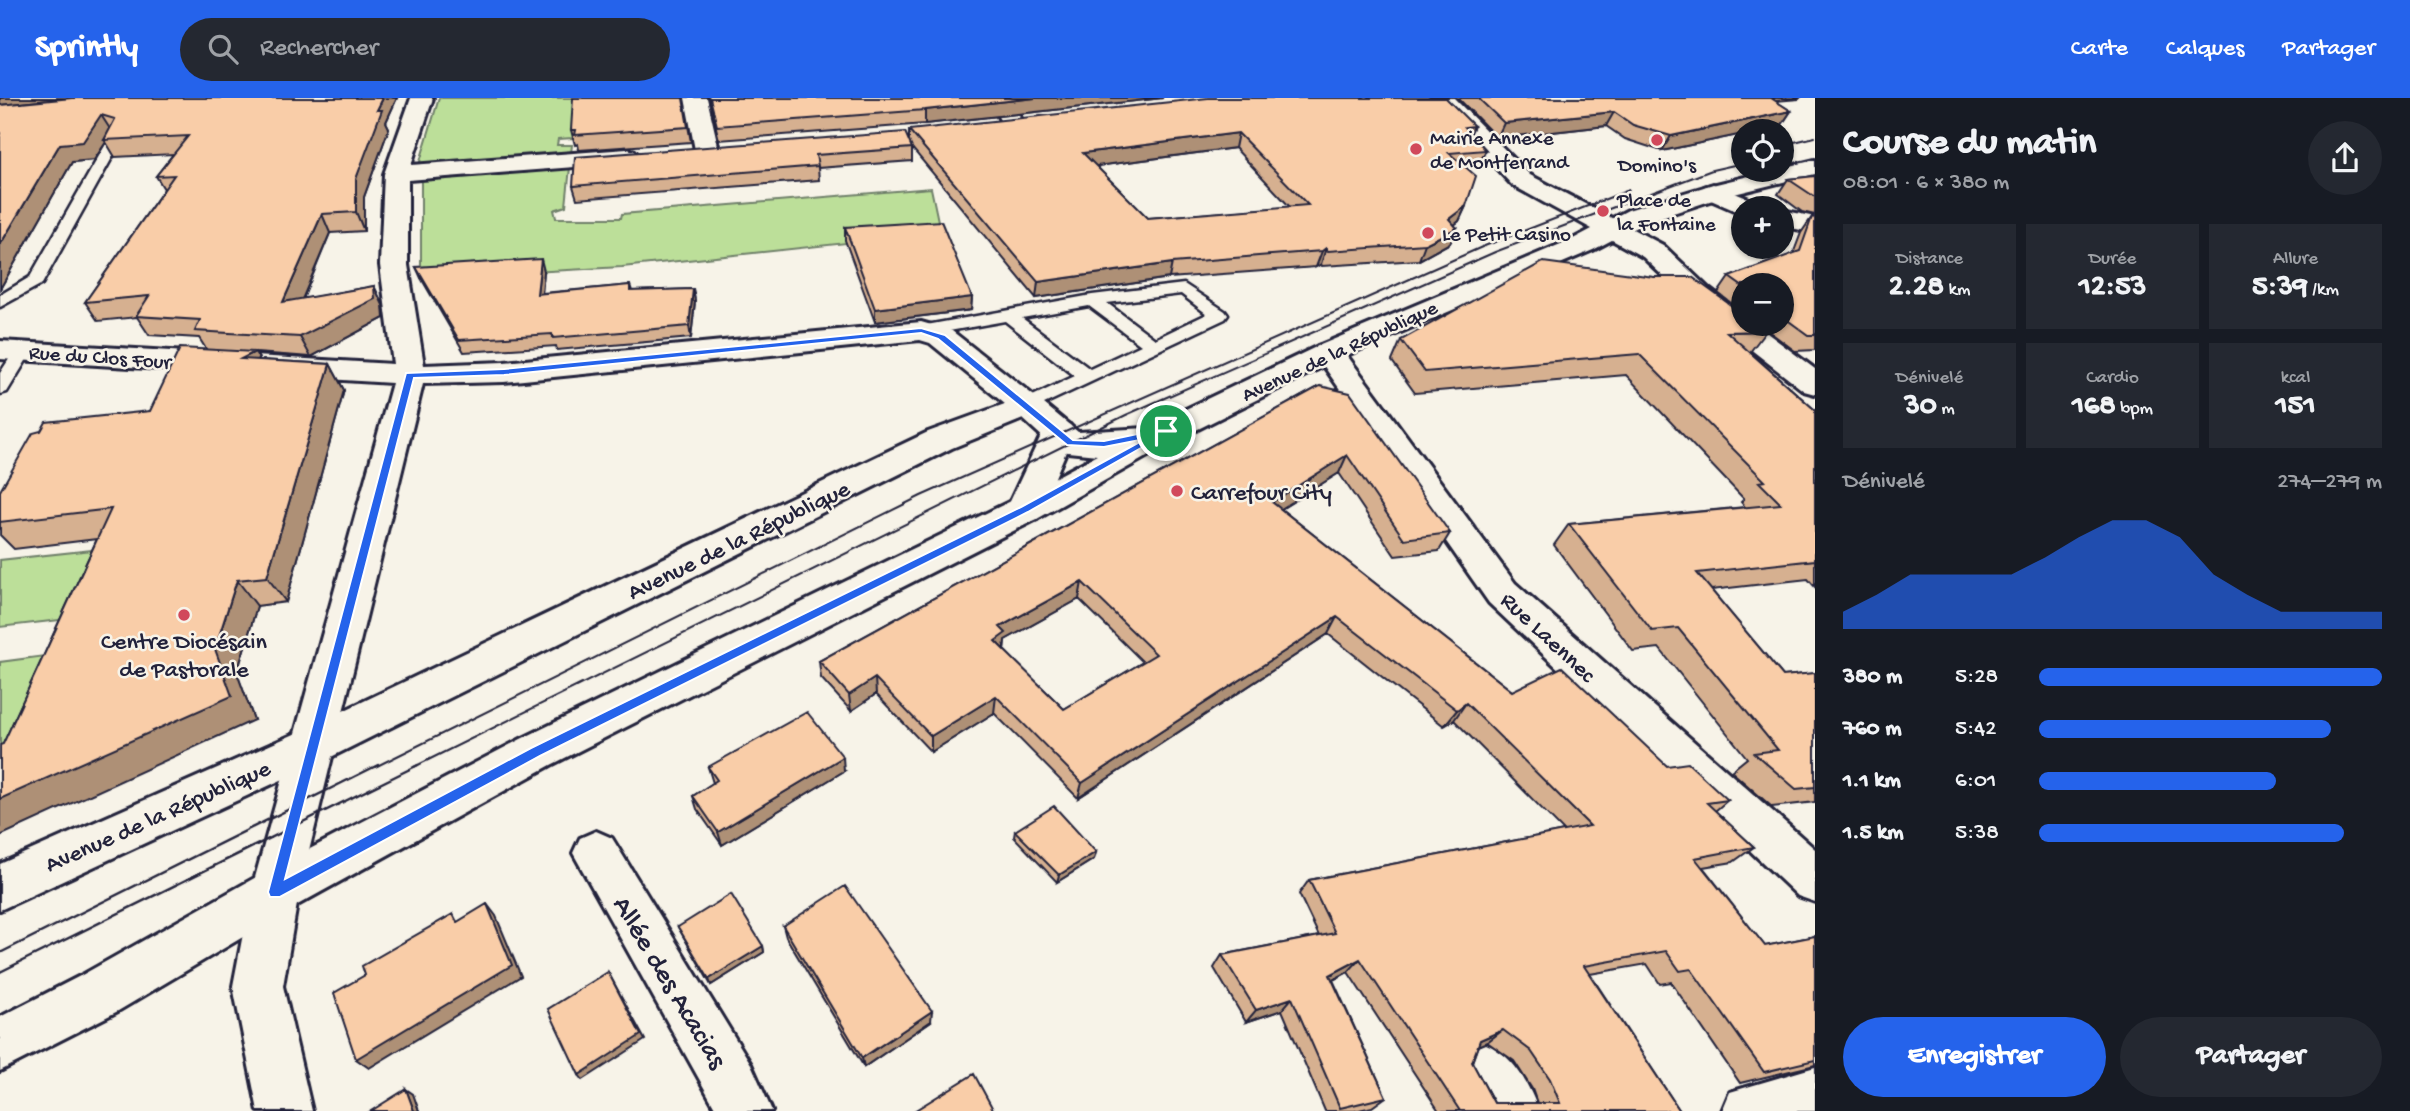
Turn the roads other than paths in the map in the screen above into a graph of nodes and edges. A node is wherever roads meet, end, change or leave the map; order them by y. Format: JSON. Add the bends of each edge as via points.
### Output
{"nodes":[{"id":1,"x":422,"y":98,"type":"edge"},
{"id":2,"x":696,"y":98,"type":"edge"},
{"id":3,"x":998,"y":98,"type":"edge"},
{"id":4,"x":1441,"y":98,"type":"edge"},
{"id":5,"x":1041,"y":122,"type":"edge"},
{"id":6,"x":1014,"y":125,"type":"junction"},
{"id":7,"x":989,"y":128,"type":"edge"},
{"id":8,"x":116,"y":138,"type":"edge"},
{"id":9,"x":734,"y":148,"type":"edge"},
{"id":10,"x":707,"y":150,"type":"junction"},
{"id":11,"x":681,"y":152,"type":"edge"},
{"id":12,"x":655,"y":154,"type":"edge"},
{"id":13,"x":1815,"y":167,"type":"edge"},
{"id":14,"x":396,"y":174,"type":"junction"},
{"id":15,"x":1737,"y":196,"type":"edge"},
{"id":16,"x":1731,"y":199,"type":"edge"},
{"id":17,"x":1794,"y":221,"type":"edge"},
{"id":18,"x":1815,"y":225,"type":"edge"},
{"id":19,"x":1616,"y":230,"type":"junction"},
{"id":20,"x":1092,"y":300,"type":"junction"},
{"id":21,"x":0,"y":302,"type":"edge"},
{"id":22,"x":1009,"y":316,"type":"junction"},
{"id":23,"x":921,"y":331,"type":"junction"},
{"id":24,"x":1153,"y":346,"type":"junction"},
{"id":25,"x":12,"y":350,"type":"edge"},
{"id":26,"x":1329,"y":352,"type":"junction"},
{"id":27,"x":410,"y":375,"type":"junction"},
{"id":28,"x":1088,"y":377,"type":"junction"},
{"id":29,"x":1815,"y":384,"type":"edge"},
{"id":30,"x":0,"y":388,"type":"edge"},
{"id":31,"x":1027,"y":406,"type":"junction"},
{"id":32,"x":1166,"y":431,"type":"junction"},
{"id":33,"x":1058,"y":433,"type":"junction"},
{"id":34,"x":1024,"y":510,"type":"junction"},
{"id":35,"x":314,"y":745,"type":"junction"},
{"id":36,"x":596,"y":853,"type":"dead end"},
{"id":37,"x":1815,"y":880,"type":"edge"},
{"id":38,"x":0,"y":887,"type":"edge"},
{"id":39,"x":275,"y":892,"type":"junction"},
{"id":40,"x":0,"y":1045,"type":"edge"},
{"id":41,"x":1815,"y":1094,"type":"edge"},
{"id":42,"x":285,"y":1111,"type":"edge"},
{"id":43,"x":745,"y":1111,"type":"edge"},
{"id":44,"x":1749,"y":1111,"type":"edge"}],
"edges":[{"from":1,"to":14,"type":"street"},
{"from":2,"to":10,"type":"street"},
{"from":3,"to":6,"type":"street"},
{"from":4,"to":19,"type":"street","via":[[1521,180]]},
{"from":5,"to":6,"type":"street"},
{"from":6,"to":7,"type":"street"},
{"from":8,"to":21,"type":"lane","via":[[36,280]]},
{"from":9,"to":10,"type":"street"},
{"from":10,"to":11,"type":"street"},
{"from":12,"to":14,"type":"street"},
{"from":13,"to":15,"type":"street","via":[[1764,180]]},
{"from":14,"to":27,"type":"street","via":[[394,265]]},
{"from":16,"to":19,"type":"street","via":[[1658,230]]},
{"from":17,"to":18,"type":"street"},
{"from":19,"to":26,"type":"street","name":"Avenue de la République"},
{"from":19,"to":29,"type":"street","via":[[1653,251],[1699,295]]},
{"from":20,"to":22,"type":"lane"},
{"from":20,"to":24,"type":"lane"},
{"from":20,"to":24,"type":"lane","via":[[1184,289],[1219,314]]},
{"from":22,"to":23,"type":"lane"},
{"from":22,"to":28,"type":"lane"},
{"from":23,"to":27,"type":"street","name":"Rue du Clos Four","via":[[504,372]]},
{"from":23,"to":31,"type":"street","via":[[942,337]]},
{"from":24,"to":28,"type":"lane"},
{"from":25,"to":27,"type":"street","name":"Rue du Clos Four"},
{"from":25,"to":30,"type":"lane"},
{"from":26,"to":32,"type":"street","name":"Avenue de la République"},
{"from":26,"to":37,"type":"street","name":"Rue Laennec","via":[[1502,593]]},
{"from":27,"to":35,"type":"street"},
{"from":28,"to":31,"type":"lane"},
{"from":31,"to":33,"type":"street","name":"Avenue de la République"},
{"from":31,"to":35,"type":"street","name":"Avenue de la République","via":[[940,440]]},
{"from":32,"to":33,"type":"street","name":"Avenue de la République","via":[[1104,444],[1070,443]]},
{"from":32,"to":34,"type":"street","name":"Avenue de la République"},
{"from":33,"to":34,"type":"street"},
{"from":34,"to":39,"type":"street","name":"Avenue de la République","via":[[536,752]]},
{"from":35,"to":38,"type":"street","name":"Avenue de la République"},
{"from":35,"to":39,"type":"street","name":"Avenue de la République"},
{"from":36,"to":43,"type":"street","name":"Allée des Acacias"},
{"from":39,"to":40,"type":"street","name":"Avenue de la République"},
{"from":39,"to":42,"type":"street","via":[[258,986]]},
{"from":41,"to":44,"type":"street"}]}
